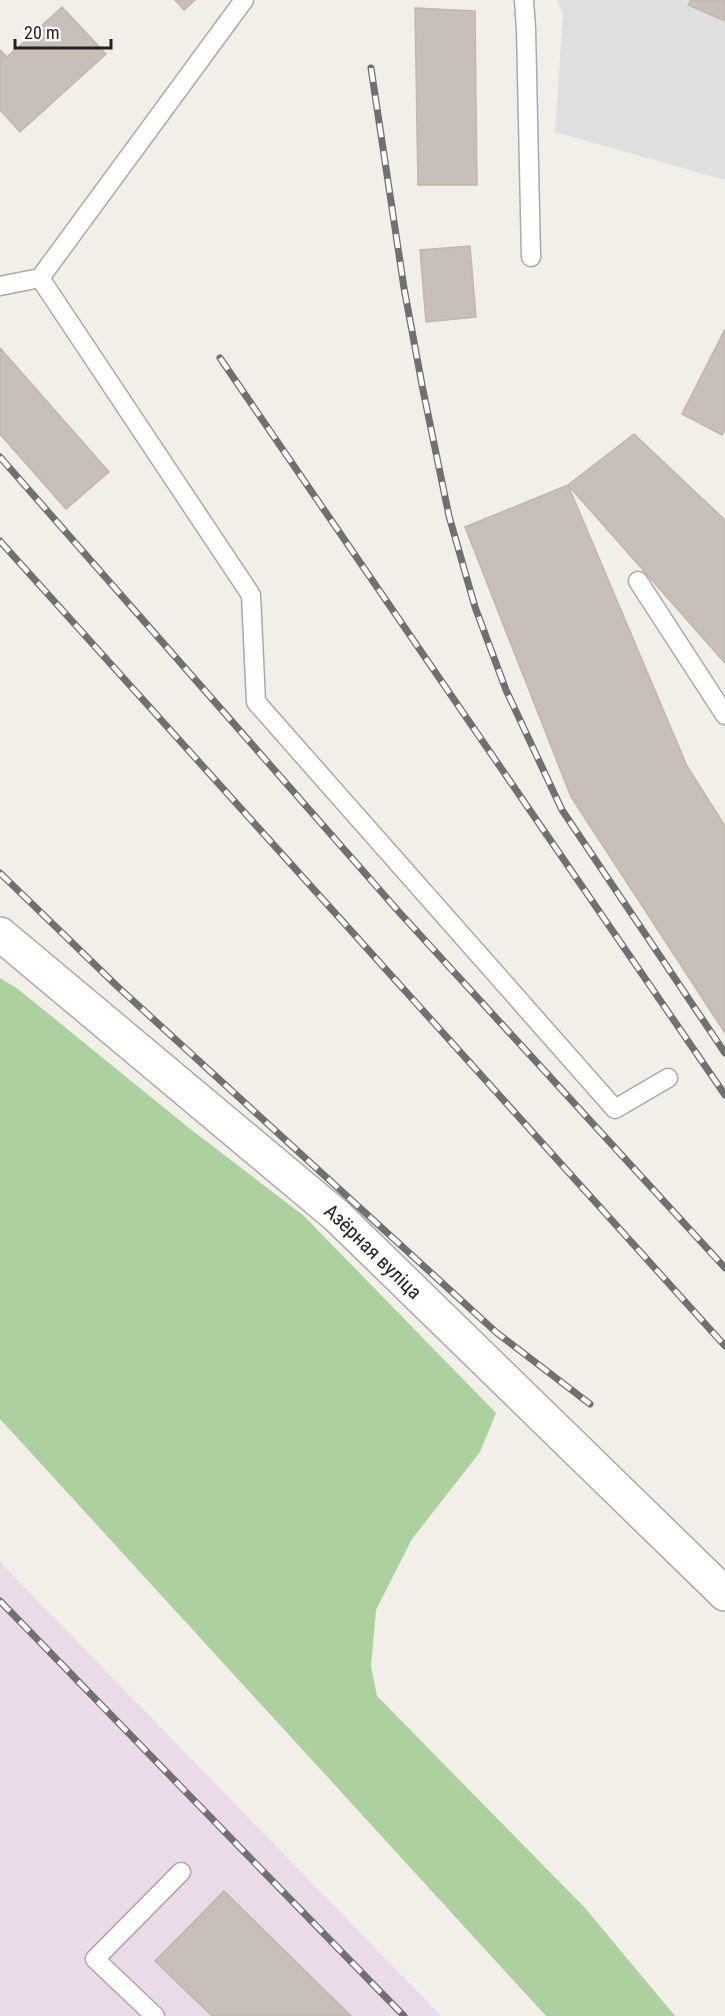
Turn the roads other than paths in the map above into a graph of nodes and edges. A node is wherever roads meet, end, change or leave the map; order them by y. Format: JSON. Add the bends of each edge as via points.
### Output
{"nodes":[{"id":1,"x":244,"y":0,"type":"edge"},
{"id":2,"x":524,"y":0,"type":"edge"},
{"id":3,"x":531,"y":257,"type":"dead end"},
{"id":4,"x":40,"y":278,"type":"junction"},
{"id":5,"x":0,"y":286,"type":"edge"},
{"id":6,"x":638,"y":581,"type":"dead end"},
{"id":7,"x":725,"y":715,"type":"edge"},
{"id":8,"x":0,"y":934,"type":"edge"},
{"id":9,"x":668,"y":1078,"type":"dead end"},
{"id":10,"x":725,"y":1594,"type":"edge"},
{"id":11,"x":181,"y":1872,"type":"dead end"},
{"id":12,"x":154,"y":2016,"type":"edge"}],
"edges":[{"from":1,"to":4,"type":"lane"},
{"from":2,"to":3,"type":"lane"},
{"from":4,"to":5,"type":"lane"},
{"from":4,"to":9,"type":"lane","via":[[251,595],[256,702],[615,1109]]},
{"from":6,"to":7,"type":"lane"},
{"from":8,"to":10,"type":"street","name":"Азёрная вуліца","via":[[336,1216]]},
{"from":11,"to":12,"type":"lane","via":[[95,1959]]}]}
